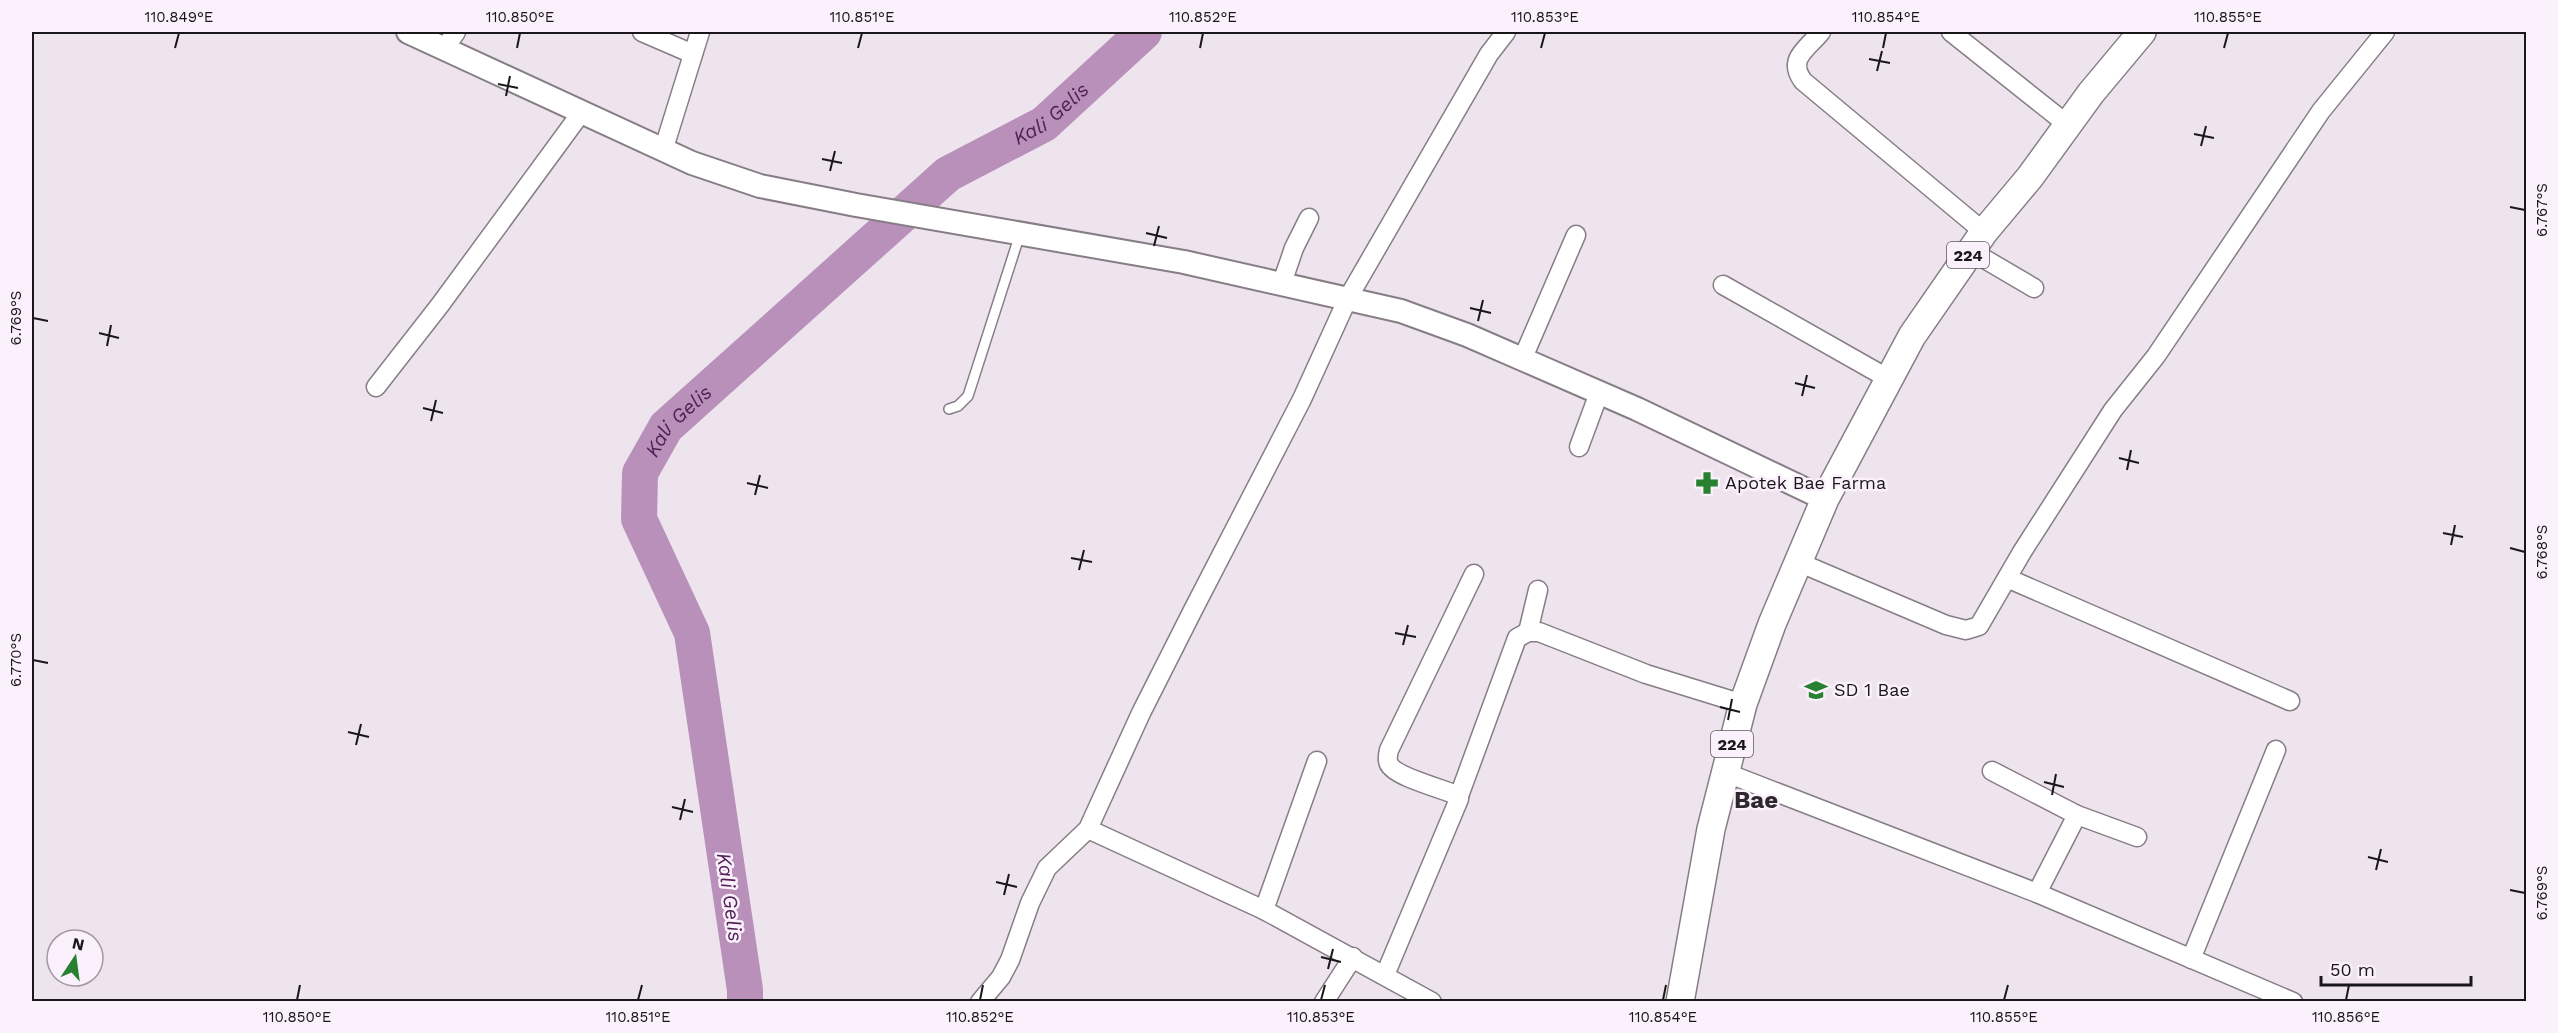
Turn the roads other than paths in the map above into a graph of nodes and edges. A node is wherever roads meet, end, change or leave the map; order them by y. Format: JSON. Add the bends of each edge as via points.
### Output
{"nodes":[{"id":1,"x":408,"y":32,"type":"edge"},
{"id":2,"x":642,"y":32,"type":"edge"},
{"id":3,"x":700,"y":32,"type":"edge"},
{"id":4,"x":1506,"y":32,"type":"edge"},
{"id":5,"x":1821,"y":32,"type":"edge"},
{"id":6,"x":1951,"y":32,"type":"edge"},
{"id":7,"x":2142,"y":32,"type":"edge"},
{"id":8,"x":2385,"y":32,"type":"edge"},
{"id":9,"x":1974,"y":38,"type":"edge"},
{"id":10,"x":450,"y":40,"type":"edge"},
{"id":11,"x":693,"y":54,"type":"junction"},
{"id":12,"x":581,"y":113,"type":"junction"},
{"id":13,"x":2068,"y":125,"type":"junction"},
{"id":14,"x":663,"y":151,"type":"junction"},
{"id":15,"x":1309,"y":218,"type":"dead end"},
{"id":16,"x":1020,"y":234,"type":"junction"},
{"id":17,"x":1576,"y":235,"type":"dead end"},
{"id":18,"x":1977,"y":242,"type":"junction"},
{"id":19,"x":1282,"y":283,"type":"junction"},
{"id":20,"x":1724,"y":285,"type":"dead end"},
{"id":21,"x":2034,"y":288,"type":"dead end"},
{"id":22,"x":1348,"y":298,"type":"junction"},
{"id":23,"x":1522,"y":360,"type":"junction"},
{"id":24,"x":1889,"y":379,"type":"junction"},
{"id":25,"x":376,"y":387,"type":"dead end"},
{"id":26,"x":1599,"y":393,"type":"junction"},
{"id":27,"x":949,"y":409,"type":"dead end"},
{"id":28,"x":1579,"y":447,"type":"dead end"},
{"id":29,"x":1825,"y":499,"type":"junction"},
{"id":30,"x":1798,"y":562,"type":"junction"},
{"id":31,"x":1474,"y":574,"type":"dead end"},
{"id":32,"x":2007,"y":578,"type":"junction"},
{"id":33,"x":1538,"y":590,"type":"dead end"},
{"id":34,"x":1528,"y":632,"type":"junction"},
{"id":35,"x":2290,"y":701,"type":"dead end"},
{"id":36,"x":1743,"y":704,"type":"junction"},
{"id":37,"x":2276,"y":750,"type":"dead end"},
{"id":38,"x":1317,"y":761,"type":"dead end"},
{"id":39,"x":1992,"y":771,"type":"dead end"},
{"id":40,"x":1724,"y":772,"type":"junction"},
{"id":41,"x":1459,"y":796,"type":"junction"},
{"id":42,"x":2077,"y":815,"type":"junction"},
{"id":43,"x":1088,"y":829,"type":"junction"},
{"id":44,"x":2137,"y":837,"type":"dead end"},
{"id":45,"x":2037,"y":893,"type":"junction"},
{"id":46,"x":1264,"y":910,"type":"junction"},
{"id":47,"x":1353,"y":957,"type":"junction"},
{"id":48,"x":2191,"y":959,"type":"junction"},
{"id":49,"x":1384,"y":975,"type":"junction"},
{"id":50,"x":980,"y":1002,"type":"edge"},
{"id":51,"x":1324,"y":1002,"type":"edge"},
{"id":52,"x":1432,"y":1002,"type":"edge"},
{"id":53,"x":1680,"y":1002,"type":"edge"},
{"id":54,"x":2293,"y":1002,"type":"edge"}],
"edges":[{"from":1,"to":10,"type":"street"},
{"from":2,"to":11,"type":"street"},
{"from":3,"to":11,"type":"street"},
{"from":4,"to":22,"type":"street","via":[[1489,54]]},
{"from":5,"to":18,"type":"street","via":[[1797,61],[1796,72]]},
{"from":6,"to":9,"type":"street"},
{"from":7,"to":13,"type":"main road","number":"224"},
{"from":8,"to":32,"type":"street","via":[[2321,111],[2156,357],[2114,410]]},
{"from":9,"to":13,"type":"street"},
{"from":10,"to":12,"type":"street"},
{"from":11,"to":14,"type":"street"},
{"from":12,"to":14,"type":"street"},
{"from":12,"to":25,"type":"street"},
{"from":13,"to":18,"type":"main road","number":"224"},
{"from":14,"to":16,"type":"street","via":[[760,186]]},
{"from":15,"to":19,"type":"street"},
{"from":16,"to":19,"type":"street"},
{"from":16,"to":27,"type":"lane","via":[[971,390],[964,402]]},
{"from":17,"to":23,"type":"street"},
{"from":18,"to":21,"type":"street"},
{"from":18,"to":24,"type":"main road","number":"224","via":[[1912,336]]},
{"from":19,"to":22,"type":"street"},
{"from":20,"to":24,"type":"street"},
{"from":22,"to":23,"type":"street","via":[[1401,311]]},
{"from":22,"to":43,"type":"street","via":[[1302,399],[1182,631]]},
{"from":23,"to":26,"type":"street"},
{"from":24,"to":29,"type":"main road","number":"224"},
{"from":26,"to":28,"type":"street"},
{"from":26,"to":29,"type":"street"},
{"from":29,"to":30,"type":"main road","number":"224"},
{"from":30,"to":32,"type":"street","via":[[1966,630],[1979,626]]},
{"from":30,"to":36,"type":"main road","number":"224"},
{"from":31,"to":41,"type":"street","via":[[1393,739],[1388,760],[1402,775]]},
{"from":32,"to":35,"type":"street"},
{"from":33,"to":34,"type":"street"},
{"from":34,"to":36,"type":"street","via":[[1539,632],[1646,674]]},
{"from":34,"to":41,"type":"street","via":[[1517,638]]},
{"from":36,"to":40,"type":"main road","number":"224"},
{"from":37,"to":48,"type":"street"},
{"from":38,"to":46,"type":"street"},
{"from":39,"to":42,"type":"street"},
{"from":40,"to":45,"type":"street"},
{"from":40,"to":53,"type":"main road","number":"224"},
{"from":41,"to":49,"type":"street"},
{"from":42,"to":44,"type":"street"},
{"from":42,"to":45,"type":"street"},
{"from":43,"to":46,"type":"street"},
{"from":43,"to":50,"type":"street","via":[[1047,868],[1010,960]]},
{"from":45,"to":48,"type":"street"},
{"from":46,"to":47,"type":"street"},
{"from":47,"to":49,"type":"street"},
{"from":47,"to":51,"type":"street"},
{"from":48,"to":54,"type":"street"},
{"from":49,"to":52,"type":"street"}]}
